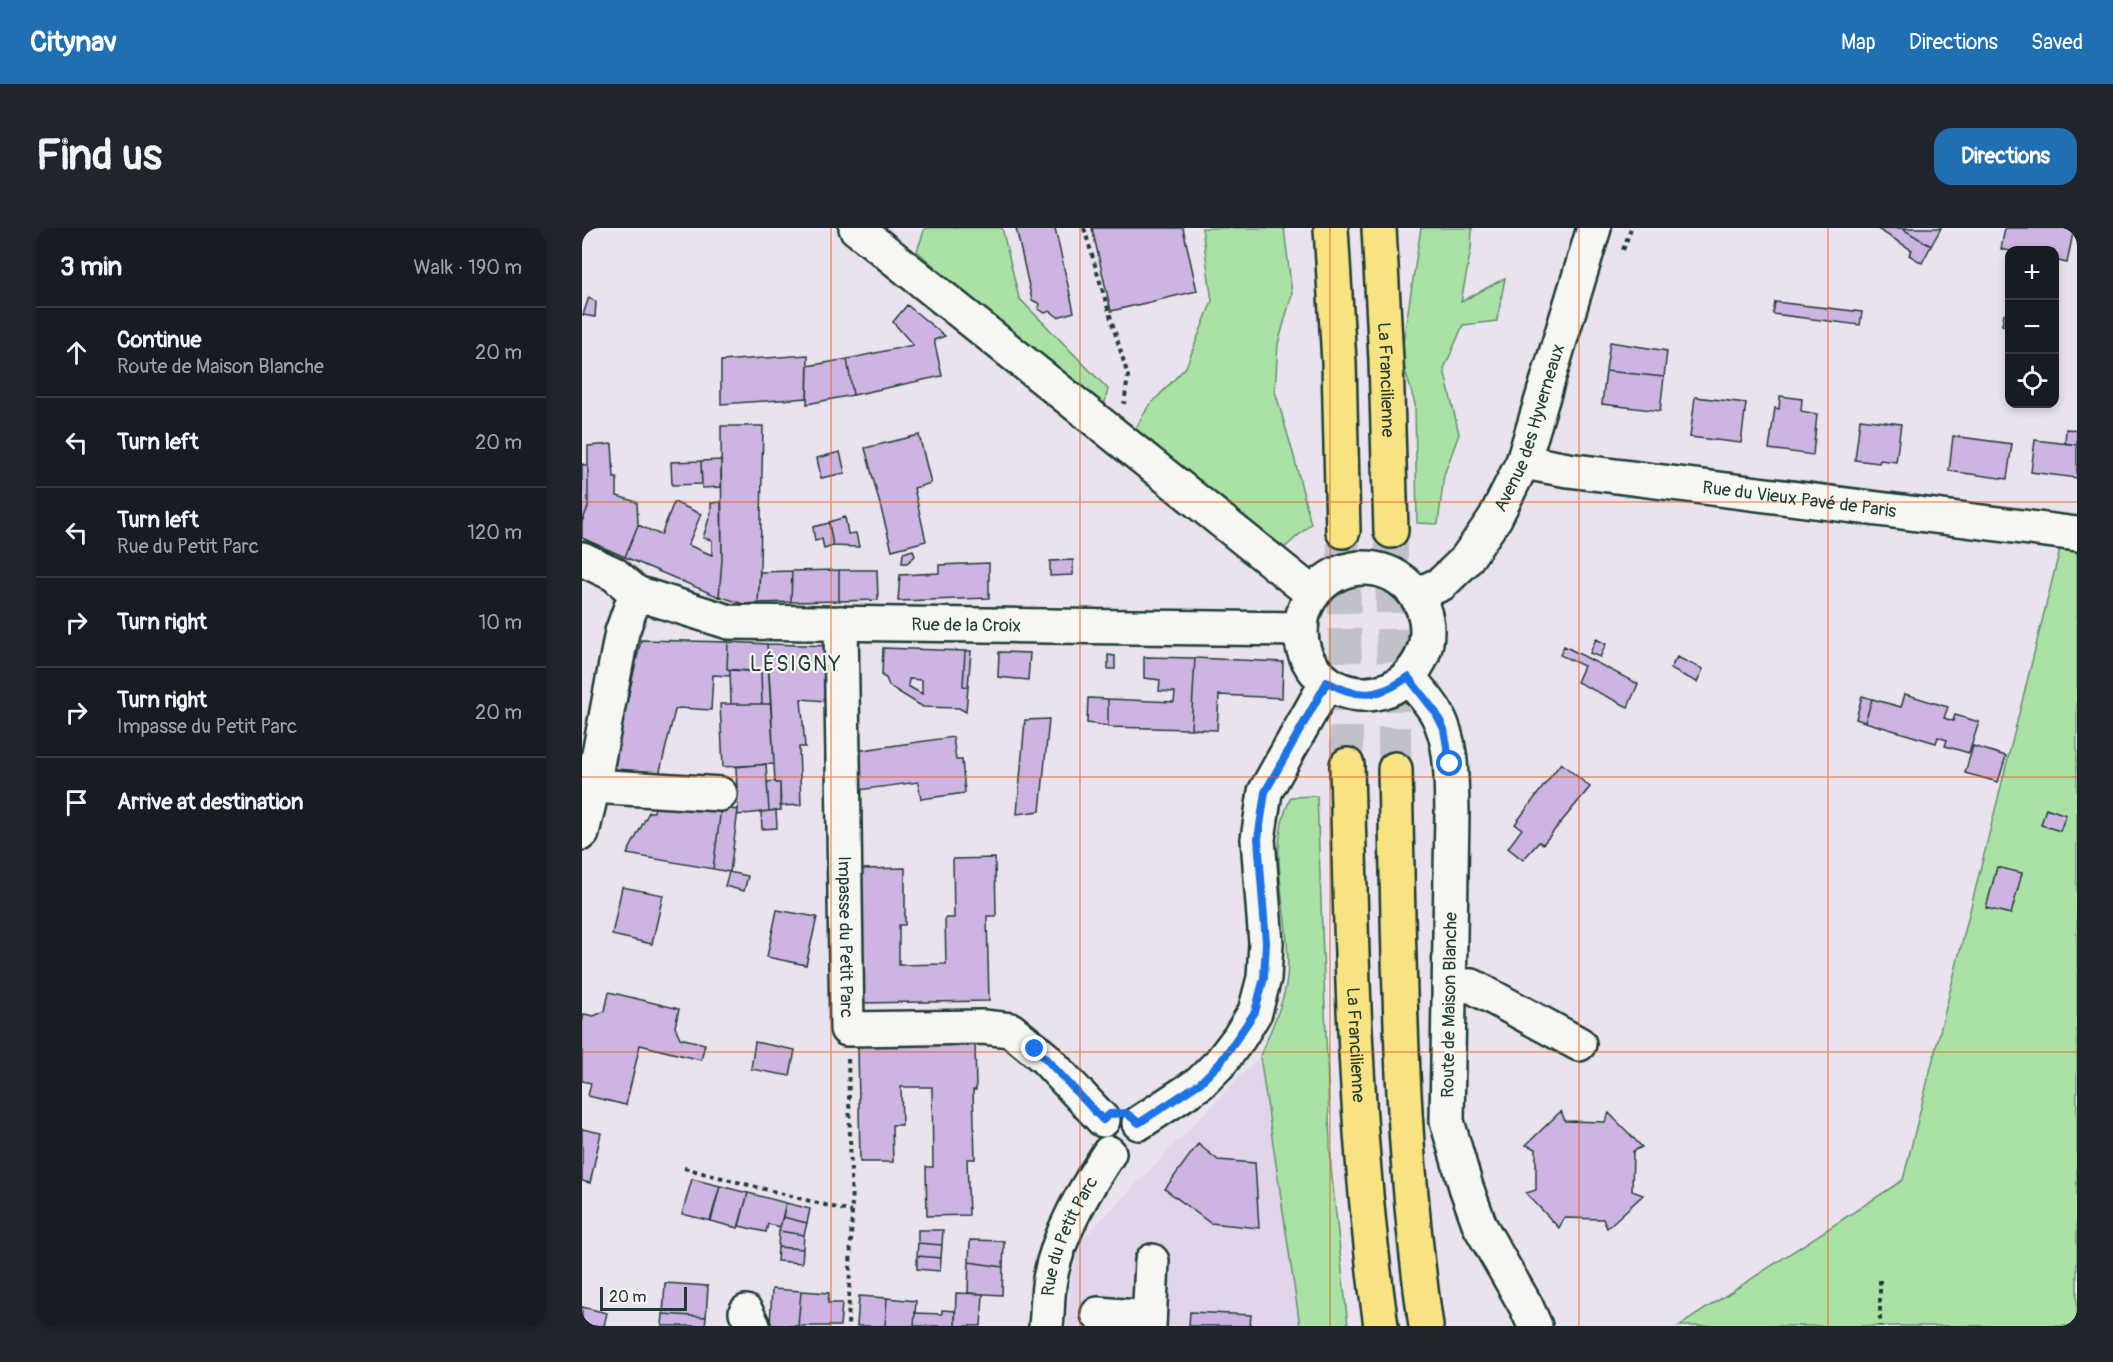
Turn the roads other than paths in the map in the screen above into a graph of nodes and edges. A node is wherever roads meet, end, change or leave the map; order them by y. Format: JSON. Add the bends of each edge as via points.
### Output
{"nodes":[{"id":1,"x":856,"y":228,"type":"edge"},
{"id":2,"x":1331,"y":228,"type":"edge"},
{"id":3,"x":1379,"y":228,"type":"edge"},
{"id":4,"x":1594,"y":228,"type":"edge"},
{"id":5,"x":1523,"y":462,"type":"junction"},
{"id":6,"x":1343,"y":531,"type":"tunnel mouth"},
{"id":7,"x":1391,"y":531,"type":"tunnel mouth"},
{"id":8,"x":2077,"y":534,"type":"edge"},
{"id":9,"x":582,"y":559,"type":"edge"},
{"id":10,"x":636,"y":593,"type":"junction"},
{"id":11,"x":1313,"y":594,"type":"junction"},
{"id":12,"x":1416,"y":595,"type":"junction"},
{"id":13,"x":841,"y":623,"type":"junction"},
{"id":14,"x":1301,"y":629,"type":"junction"},
{"id":15,"x":1408,"y":677,"type":"junction"},
{"id":16,"x":1327,"y":682,"type":"junction"},
{"id":17,"x":1347,"y":765,"type":"tunnel mouth"},
{"id":18,"x":1395,"y":769,"type":"tunnel mouth"},
{"id":19,"x":593,"y":786,"type":"junction"},
{"id":20,"x":720,"y":794,"type":"dead end"},
{"id":21,"x":582,"y":833,"type":"edge"},
{"id":22,"x":1449,"y":985,"type":"junction"},
{"id":23,"x":1579,"y":1044,"type":"dead end"},
{"id":24,"x":1103,"y":1120,"type":"junction"},
{"id":25,"x":1139,"y":1123,"type":"junction"},
{"id":26,"x":1109,"y":1153,"type":"junction"},
{"id":27,"x":1152,"y":1261,"type":"dead end"},
{"id":28,"x":1098,"y":1314,"type":"dead end"},
{"id":29,"x":1149,"y":1322,"type":"edge"},
{"id":30,"x":1047,"y":1326,"type":"edge"},
{"id":31,"x":1381,"y":1326,"type":"edge"},
{"id":32,"x":1426,"y":1326,"type":"edge"},
{"id":33,"x":1535,"y":1326,"type":"edge"}],
"edges":[{"from":1,"to":11,"type":"street"},
{"from":2,"to":6,"type":"highway"},
{"from":3,"to":7,"type":"highway","name":"La Francilienne"},
{"from":4,"to":5,"type":"street","name":"Avenue des Hyverneaux"},
{"from":5,"to":8,"type":"street","name":"Rue du Vieux Pavé de Paris"},
{"from":5,"to":12,"type":"street","name":"Avenue des Hyverneaux","via":[[1495,518],[1465,561],[1442,584]]},
{"from":9,"to":10,"type":"street","via":[[614,574]]},
{"from":10,"to":13,"type":"street","name":"Rue de la Croix","via":[[729,622]]},
{"from":10,"to":19,"type":"street","via":[[622,632]]},
{"from":11,"to":12,"type":"street","via":[[1327,580],[1345,571],[1365,568],[1384,571]]},
{"from":11,"to":14,"type":"street"},
{"from":12,"to":15,"type":"street","via":[[1428,628],[1423,654]]},
{"from":13,"to":14,"type":"street","name":"Rue de la Croix"},
{"from":13,"to":24,"type":"street","name":"Impasse du Petit Parc","via":[[847,1029],[1011,1030],[1045,1058]]},
{"from":14,"to":16,"type":"street","via":[[1312,668]]},
{"from":15,"to":16,"type":"street","via":[[1394,687],[1360,695]]},
{"from":15,"to":22,"type":"street","name":"Route de Maison Blanche","via":[[1444,729],[1450,764]]},
{"from":16,"to":25,"type":"street","via":[[1265,792],[1258,839],[1266,943],[1264,978],[1255,1012],[1220,1063],[1200,1083]]},
{"from":17,"to":31,"type":"highway","name":"La Francilienne","via":[[1359,1094]]},
{"from":18,"to":32,"type":"highway","via":[[1403,1089]]},
{"from":19,"to":20,"type":"street"},
{"from":19,"to":21,"type":"street"},
{"from":22,"to":23,"type":"street","via":[[1472,986]]},
{"from":22,"to":33,"type":"street","name":"Route de Maison Blanche","via":[[1447,1121],[1480,1226]]},
{"from":24,"to":25,"type":"street","via":[[1110,1114],[1126,1113]]},
{"from":24,"to":26,"type":"street","via":[[1098,1138]]},
{"from":25,"to":26,"type":"street","via":[[1139,1145],[1120,1155]]},
{"from":26,"to":30,"type":"street","name":"Rue du Petit Parc","via":[[1066,1229],[1050,1279]]},
{"from":27,"to":29,"type":"street"},
{"from":28,"to":29,"type":"street"}]}
